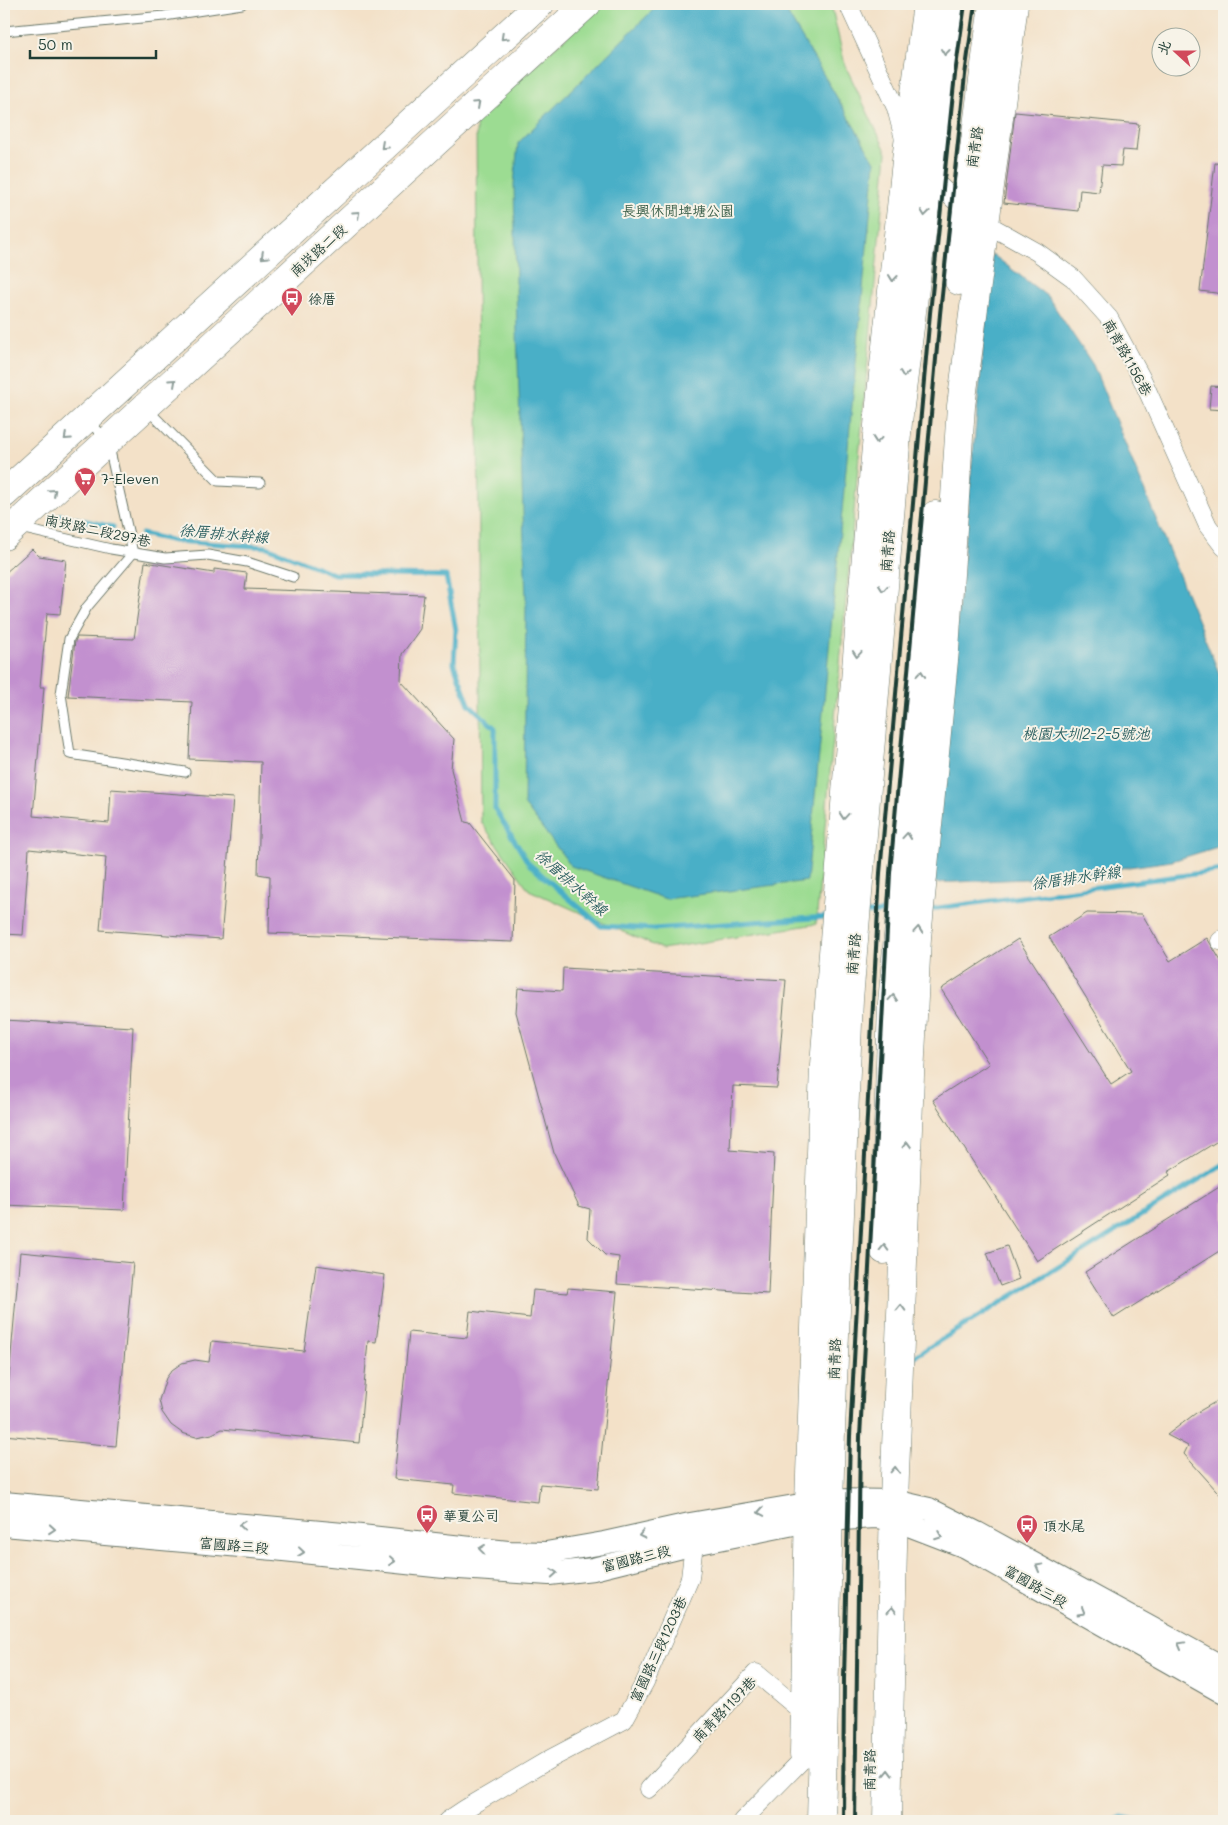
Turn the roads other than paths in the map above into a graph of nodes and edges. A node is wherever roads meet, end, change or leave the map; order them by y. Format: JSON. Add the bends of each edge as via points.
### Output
{"nodes":[{"id":1,"x":242,"y":4,"type":"edge"},
{"id":2,"x":540,"y":4,"type":"edge"},
{"id":3,"x":587,"y":4,"type":"edge"},
{"id":4,"x":848,"y":4,"type":"edge"},
{"id":5,"x":927,"y":4,"type":"edge"},
{"id":6,"x":951,"y":4,"type":"edge"},
{"id":7,"x":993,"y":4,"type":"edge"},
{"id":8,"x":1014,"y":4,"type":"edge"},
{"id":9,"x":4,"y":31,"type":"edge"},
{"id":10,"x":907,"y":152,"type":"junction"},
{"id":11,"x":930,"y":176,"type":"junction"},
{"id":12,"x":975,"y":217,"type":"junction"},
{"id":13,"x":146,"y":407,"type":"junction"},
{"id":14,"x":87,"y":419,"type":"junction"},
{"id":15,"x":108,"y":442,"type":"junction"},
{"id":16,"x":893,"y":479,"type":"junction"},
{"id":17,"x":260,"y":484,"type":"dead end"},
{"id":18,"x":4,"y":494,"type":"edge"},
{"id":19,"x":934,"y":530,"type":"junction"},
{"id":20,"x":9,"y":531,"type":"edge"},
{"id":21,"x":1224,"y":547,"type":"edge"},
{"id":22,"x":133,"y":553,"type":"junction"},
{"id":23,"x":865,"y":564,"type":"junction"},
{"id":24,"x":293,"y":577,"type":"dead end"},
{"id":25,"x":948,"y":592,"type":"junction"},
{"id":26,"x":185,"y":772,"type":"dead end"},
{"id":27,"x":914,"y":1005,"type":"junction"},
{"id":28,"x":889,"y":1089,"type":"junction"},
{"id":29,"x":814,"y":1342,"type":"junction"},
{"id":30,"x":831,"y":1430,"type":"junction"},
{"id":31,"x":4,"y":1502,"type":"edge"},
{"id":32,"x":884,"y":1509,"type":"junction"},
{"id":33,"x":819,"y":1511,"type":"junction"},
{"id":34,"x":4,"y":1525,"type":"edge"},
{"id":35,"x":343,"y":1534,"type":"junction"},
{"id":36,"x":692,"y":1534,"type":"junction"},
{"id":37,"x":344,"y":1556,"type":"junction"},
{"id":38,"x":1224,"y":1668,"type":"edge"},
{"id":39,"x":1224,"y":1693,"type":"edge"},
{"id":40,"x":805,"y":1714,"type":"junction"},
{"id":41,"x":804,"y":1758,"type":"junction"},
{"id":42,"x":648,"y":1789,"type":"dead end"},
{"id":43,"x":447,"y":1821,"type":"edge"},
{"id":44,"x":742,"y":1821,"type":"edge"},
{"id":45,"x":804,"y":1821,"type":"edge"},
{"id":46,"x":821,"y":1821,"type":"edge"},
{"id":47,"x":868,"y":1821,"type":"edge"},
{"id":48,"x":887,"y":1821,"type":"edge"}],
"edges":[{"from":1,"to":9,"type":"lane","via":[[164,16]]},
{"from":2,"to":14,"type":"main road","one_way":true},
{"from":13,"to":3,"type":"main road","name":"南崁路二段","one_way":true},
{"from":4,"to":10,"type":"street","via":[[896,108]]},
{"from":5,"to":10,"type":"main road"},
{"from":6,"to":11,"type":"main road","name":"南青路","one_way":true},
{"from":7,"to":12,"type":"main road","name":"南青路"},
{"from":8,"to":12,"type":"main road"},
{"from":10,"to":11,"type":"street","name":"南青路1156巷"},
{"from":10,"to":23,"type":"main road","one_way":true},
{"from":11,"to":12,"type":"street","name":"南青路1156巷"},
{"from":11,"to":16,"type":"main road","name":"南青路","one_way":true},
{"from":12,"to":19,"type":"main road","name":"南青路"},
{"from":12,"to":21,"type":"street","name":"南青路1156巷","via":[[1037,252],[1073,278],[1109,318],[1143,380],[1208,526]]},
{"from":12,"to":25,"type":"main road"},
{"from":13,"to":15,"type":"main road","name":"南崁路二段"},
{"from":13,"to":17,"type":"lane","via":[[218,481]]},
{"from":14,"to":15,"type":"lane"},
{"from":14,"to":18,"type":"main road","one_way":true},
{"from":20,"to":15,"type":"main road","name":"南崁路二段","one_way":true},
{"from":15,"to":22,"type":"lane"},
{"from":16,"to":23,"type":"main road","name":"南青路"},
{"from":16,"to":30,"type":"main road","name":"南青路","one_way":true,"via":[[849,999]]},
{"from":19,"to":25,"type":"main road","name":"南青路"},
{"from":28,"to":19,"type":"main road","name":"南青路","one_way":true,"via":[[892,1004]]},
{"from":20,"to":22,"type":"lane","name":"南崁路二段297巷"},
{"from":22,"to":24,"type":"lane","name":"南崁路二段297巷","via":[[165,558],[208,555],[247,562]]},
{"from":22,"to":26,"type":"lane","via":[[87,608],[69,639],[61,694],[70,754]]},
{"from":23,"to":29,"type":"main road","one_way":true,"via":[[824,1066]]},
{"from":27,"to":25,"type":"main road","one_way":true,"via":[[917,938]]},
{"from":27,"to":28,"type":"main road","name":"南青路"},
{"from":32,"to":27,"type":"main road","one_way":true},
{"from":32,"to":28,"type":"main road","name":"南青路","one_way":true},
{"from":29,"to":30,"type":"main road","name":"南青路"},
{"from":29,"to":33,"type":"main road"},
{"from":30,"to":33,"type":"main road","name":"南青路"},
{"from":35,"to":31,"type":"street","name":"富國路三段","one_way":true},
{"from":32,"to":33,"type":"street","name":"富國路三段"},
{"from":38,"to":32,"type":"street","name":"富國路三段","one_way":true,"via":[[929,1509]]},
{"from":32,"to":39,"type":"street","name":"富國路三段","one_way":true,"via":[[966,1547]]},
{"from":32,"to":47,"type":"main road","name":"南青路"},
{"from":48,"to":32,"type":"main road","one_way":true},
{"from":33,"to":36,"type":"street","name":"富國路三段"},
{"from":33,"to":40,"type":"main road"},
{"from":33,"to":46,"type":"main road","name":"南青路"},
{"from":34,"to":37,"type":"street","name":"富國路三段","one_way":true},
{"from":36,"to":35,"type":"street","name":"富國路三段","one_way":true,"via":[[546,1553],[508,1552]]},
{"from":35,"to":37,"type":"street"},
{"from":37,"to":36,"type":"street","name":"富國路三段","one_way":true,"via":[[549,1574],[593,1569]]},
{"from":36,"to":43,"type":"street","name":"富國路三段1203巷","via":[[690,1578],[646,1682],[624,1720],[550,1759]]},
{"from":40,"to":41,"type":"main road"},
{"from":40,"to":42,"type":"street","name":"南青路1197巷","via":[[756,1673]]},
{"from":41,"to":44,"type":"street"},
{"from":41,"to":45,"type":"main road"}]}
